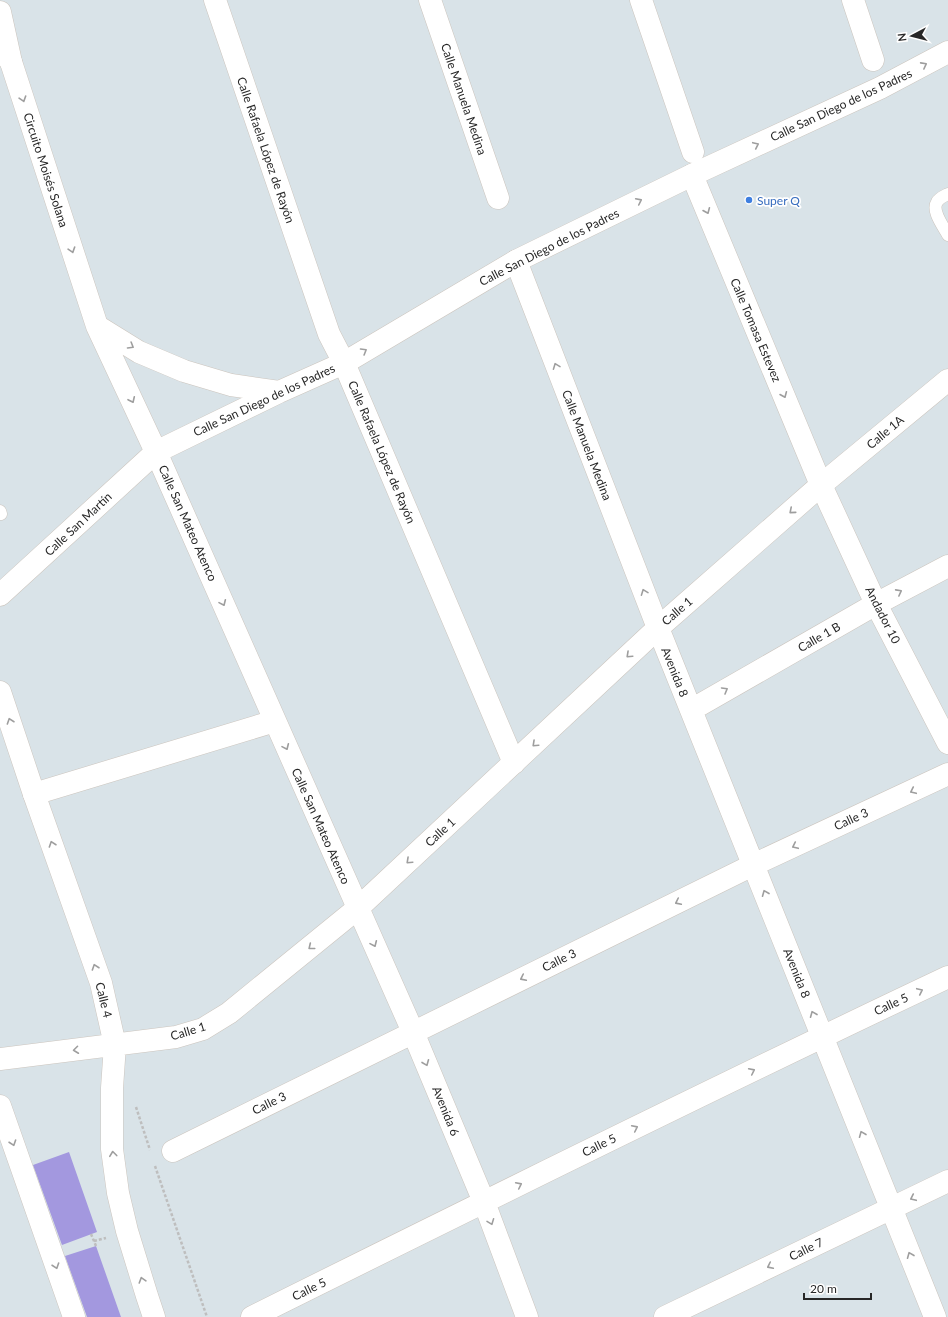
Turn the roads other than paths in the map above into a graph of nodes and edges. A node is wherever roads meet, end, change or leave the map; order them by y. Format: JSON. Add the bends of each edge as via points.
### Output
{"nodes":[{"id":1,"x":215,"y":0,"type":"edge"},
{"id":2,"x":430,"y":0,"type":"edge"},
{"id":3,"x":641,"y":0,"type":"edge"},
{"id":4,"x":853,"y":0,"type":"edge"},
{"id":5,"x":0,"y":12,"type":"edge"},
{"id":6,"x":948,"y":52,"type":"edge"},
{"id":7,"x":6,"y":54,"type":"edge"},
{"id":8,"x":873,"y":60,"type":"dead end"},
{"id":9,"x":693,"y":152,"type":"dead end"},
{"id":10,"x":692,"y":175,"type":"junction"},
{"id":11,"x":948,"y":194,"type":"edge"},
{"id":12,"x":498,"y":198,"type":"dead end"},
{"id":13,"x":948,"y":235,"type":"edge"},
{"id":14,"x":516,"y":261,"type":"junction"},
{"id":15,"x":97,"y":326,"type":"junction"},
{"id":16,"x":344,"y":363,"type":"junction"},
{"id":17,"x":948,"y":380,"type":"edge"},
{"id":18,"x":279,"y":392,"type":"junction"},
{"id":19,"x":156,"y":452,"type":"junction"},
{"id":20,"x":821,"y":485,"type":"junction"},
{"id":21,"x":948,"y":566,"type":"edge"},
{"id":22,"x":0,"y":596,"type":"edge"},
{"id":23,"x":876,"y":604,"type":"junction"},
{"id":24,"x":658,"y":628,"type":"junction"},
{"id":25,"x":0,"y":692,"type":"edge"},
{"id":26,"x":691,"y":710,"type":"junction"},
{"id":27,"x":275,"y":722,"type":"junction"},
{"id":28,"x":948,"y":743,"type":"edge"},
{"id":29,"x":514,"y":763,"type":"junction"},
{"id":30,"x":948,"y":774,"type":"edge"},
{"id":31,"x":34,"y":794,"type":"junction"},
{"id":32,"x":753,"y":865,"type":"junction"},
{"id":33,"x":358,"y":908,"type":"junction"},
{"id":34,"x":948,"y":977,"type":"edge"},
{"id":35,"x":413,"y":1032,"type":"junction"},
{"id":36,"x":822,"y":1037,"type":"junction"},
{"id":37,"x":115,"y":1045,"type":"junction"},
{"id":38,"x":0,"y":1059,"type":"edge"},
{"id":39,"x":0,"y":1106,"type":"edge"},
{"id":40,"x":173,"y":1151,"type":"dead end"},
{"id":41,"x":948,"y":1182,"type":"edge"},
{"id":42,"x":484,"y":1202,"type":"junction"},
{"id":43,"x":891,"y":1208,"type":"junction"},
{"id":44,"x":74,"y":1317,"type":"edge"},
{"id":45,"x":154,"y":1317,"type":"edge"},
{"id":46,"x":252,"y":1317,"type":"edge"},
{"id":47,"x":527,"y":1317,"type":"edge"},
{"id":48,"x":665,"y":1317,"type":"edge"},
{"id":49,"x":935,"y":1317,"type":"edge"}],
"edges":[{"from":1,"to":16,"type":"street","name":"Calle Rafaela López de Rayón","via":[[329,334]]},
{"from":2,"to":12,"type":"street","name":"Calle Manuela Medina"},
{"from":3,"to":9,"type":"street"},
{"from":4,"to":8,"type":"street"},
{"from":5,"to":7,"type":"street","name":"Circuito Moisés Solana"},
{"from":10,"to":6,"type":"street","name":"Calle San Diego de los Padres","one_way":true,"via":[[880,88]]},
{"from":7,"to":15,"type":"street","name":"Circuito Moisés Solana","one_way":true},
{"from":14,"to":10,"type":"street","name":"Calle San Diego de los Padres","one_way":true},
{"from":10,"to":20,"type":"street","name":"Calle Tomasa Estevez","one_way":true},
{"from":11,"to":13,"type":"lane","via":[[938,200],[935,206]]},
{"from":16,"to":14,"type":"street","name":"Calle San Diego de los Padres","one_way":true},
{"from":24,"to":14,"type":"street","name":"Calle Manuela Medina","one_way":true},
{"from":15,"to":18,"type":"street","one_way":true,"via":[[139,352],[184,371],[231,385]]},
{"from":15,"to":19,"type":"street","name":"Calle San Mateo Atenco","one_way":true},
{"from":16,"to":18,"type":"street","name":"Calle San Diego de los Padres"},
{"from":16,"to":29,"type":"street","name":"Calle Rafaela López de Rayón"},
{"from":17,"to":20,"type":"street","name":"Calle 1A"},
{"from":18,"to":19,"type":"street","name":"Calle San Diego de los Padres"},
{"from":19,"to":22,"type":"street","name":"Calle San Martín"},
{"from":19,"to":27,"type":"street","name":"Calle San Mateo Atenco","one_way":true},
{"from":20,"to":23,"type":"street","name":"Andador 10"},
{"from":20,"to":24,"type":"street","name":"Calle 1","one_way":true},
{"from":23,"to":21,"type":"street","name":"Calle 1 B","one_way":true},
{"from":26,"to":23,"type":"street","name":"Calle 1 B","one_way":true},
{"from":23,"to":28,"type":"street","name":"Andador 10"},
{"from":24,"to":26,"type":"street","name":"Avenida 8"},
{"from":24,"to":29,"type":"street","name":"Calle 1","one_way":true},
{"from":31,"to":25,"type":"street","name":"Calle 4","one_way":true},
{"from":26,"to":32,"type":"street","name":"Avenida 8"},
{"from":27,"to":31,"type":"street"},
{"from":27,"to":33,"type":"street","name":"Calle San Mateo Atenco","one_way":true},
{"from":29,"to":33,"type":"street","name":"Calle 1","one_way":true},
{"from":30,"to":32,"type":"street","name":"Calle 3","one_way":true},
{"from":37,"to":31,"type":"street","name":"Calle 4","one_way":true,"via":[[101,983]]},
{"from":32,"to":35,"type":"street","name":"Calle 3","one_way":true},
{"from":36,"to":32,"type":"street","name":"Avenida 8","one_way":true},
{"from":33,"to":35,"type":"street","name":"Avenida 6","one_way":true},
{"from":33,"to":37,"type":"street","name":"Calle 1","one_way":true,"via":[[229,1013],[203,1029],[176,1037]]},
{"from":36,"to":34,"type":"street","name":"Calle 5","one_way":true},
{"from":35,"to":40,"type":"street","name":"Calle 3"},
{"from":35,"to":42,"type":"street","name":"Avenida 6","one_way":true},
{"from":42,"to":36,"type":"street","name":"Calle 5","one_way":true},
{"from":43,"to":36,"type":"street","name":"Avenida 8","one_way":true},
{"from":37,"to":38,"type":"street","name":"Calle 1","one_way":true},
{"from":45,"to":37,"type":"street","name":"Calle 4","one_way":true,"via":[[118,1193],[112,1148]]},
{"from":39,"to":44,"type":"street","one_way":true},
{"from":41,"to":43,"type":"street","name":"Calle 7","one_way":true},
{"from":42,"to":46,"type":"street","name":"Calle 5"},
{"from":42,"to":47,"type":"street","name":"Avenida 6","one_way":true},
{"from":43,"to":48,"type":"street","name":"Calle 7","one_way":true},
{"from":49,"to":43,"type":"street","name":"Avenida 8","one_way":true}]}
